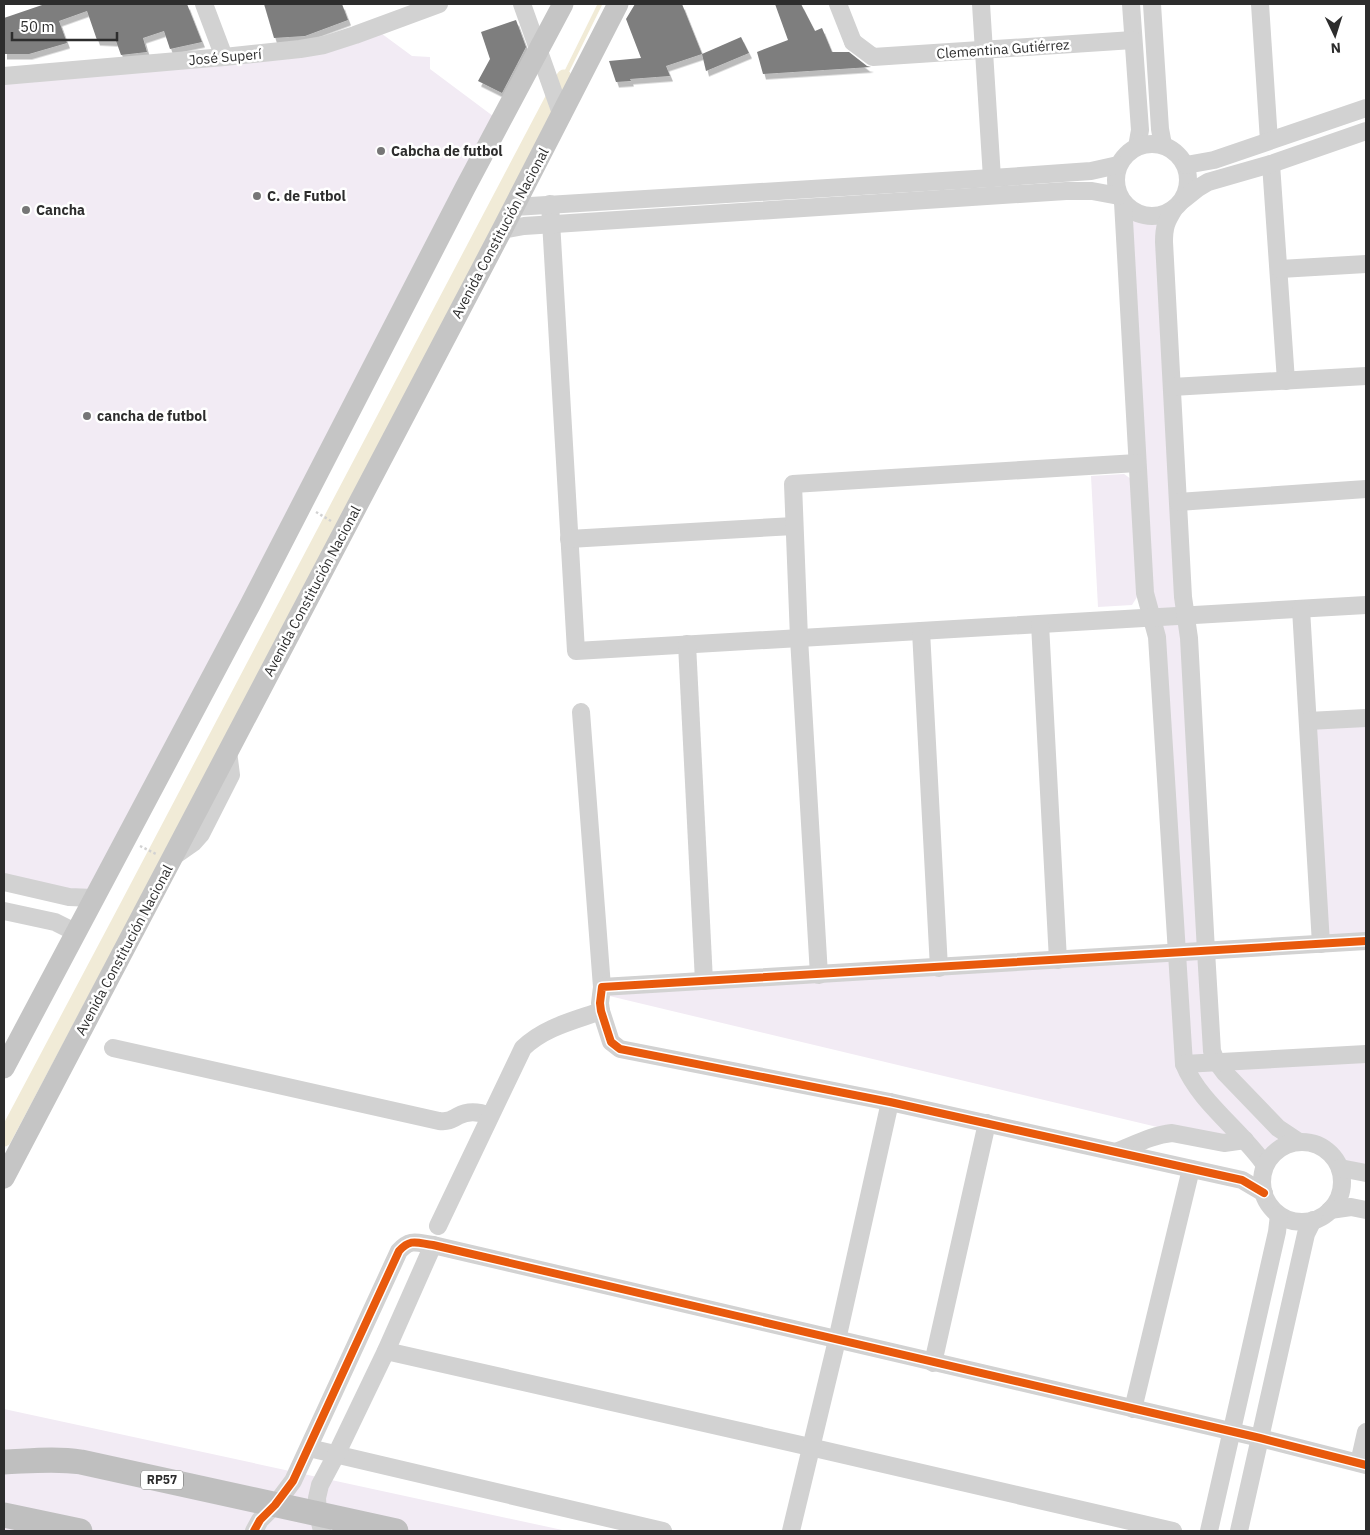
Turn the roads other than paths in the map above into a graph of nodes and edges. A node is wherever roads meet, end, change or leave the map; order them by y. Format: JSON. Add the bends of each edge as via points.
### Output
{"nodes":[{"id":1,"x":204,"y":4,"type":"edge"},
{"id":2,"x":439,"y":4,"type":"edge"},
{"id":3,"x":522,"y":4,"type":"edge"},
{"id":4,"x":563,"y":4,"type":"edge"},
{"id":5,"x":618,"y":4,"type":"edge"},
{"id":6,"x":838,"y":4,"type":"edge"},
{"id":7,"x":851,"y":4,"type":"edge"},
{"id":8,"x":981,"y":4,"type":"edge"},
{"id":9,"x":1131,"y":4,"type":"edge"},
{"id":10,"x":1152,"y":4,"type":"edge"},
{"id":11,"x":1260,"y":4,"type":"edge"},
{"id":12,"x":1133,"y":40,"type":"junction"},
{"id":13,"x":853,"y":42,"type":"junction"},
{"id":14,"x":539,"y":50,"type":"junction"},
{"id":15,"x":985,"y":50,"type":"junction"},
{"id":16,"x":224,"y":57,"type":"junction"},
{"id":17,"x":4,"y":76,"type":"edge"},
{"id":18,"x":1366,"y":108,"type":"edge"},
{"id":19,"x":562,"y":116,"type":"junction"},
{"id":20,"x":1366,"y":131,"type":"edge"},
{"id":21,"x":1269,"y":141,"type":"junction"},
{"id":22,"x":1163,"y":145,"type":"junction"},
{"id":23,"x":1137,"y":147,"type":"junction"},
{"id":24,"x":1271,"y":164,"type":"junction"},
{"id":25,"x":1186,"y":165,"type":"junction"},
{"id":26,"x":1118,"y":166,"type":"junction"},
{"id":27,"x":992,"y":178,"type":"junction"},
{"id":28,"x":782,"y":190,"type":"junction"},
{"id":29,"x":1121,"y":199,"type":"junction"},
{"id":30,"x":550,"y":204,"type":"junction"},
{"id":31,"x":1178,"y":205,"type":"junction"},
{"id":32,"x":514,"y":207,"type":"junction"},
{"id":33,"x":782,"y":209,"type":"junction"},
{"id":34,"x":550,"y":224,"type":"junction"},
{"id":35,"x":502,"y":230,"type":"junction"},
{"id":36,"x":1366,"y":264,"type":"edge"},
{"id":37,"x":1280,"y":269,"type":"junction"},
{"id":38,"x":1366,"y":376,"type":"edge"},
{"id":39,"x":1286,"y":381,"type":"junction"},
{"id":40,"x":1172,"y":387,"type":"junction"},
{"id":41,"x":1137,"y":463,"type":"junction"},
{"id":42,"x":1366,"y":489,"type":"edge"},
{"id":43,"x":1178,"y":502,"type":"junction"},
{"id":44,"x":794,"y":526,"type":"junction"},
{"id":45,"x":569,"y":539,"type":"junction"},
{"id":46,"x":1366,"y":605,"type":"edge"},
{"id":47,"x":1301,"y":609,"type":"junction"},
{"id":48,"x":1186,"y":616,"type":"junction"},
{"id":49,"x":1152,"y":617,"type":"junction"},
{"id":50,"x":1040,"y":624,"type":"junction"},
{"id":51,"x":921,"y":631,"type":"junction"},
{"id":52,"x":799,"y":638,"type":"junction"},
{"id":53,"x":687,"y":644,"type":"junction"},
{"id":54,"x":581,"y":712,"type":"dead end"},
{"id":55,"x":1366,"y":718,"type":"edge"},
{"id":56,"x":1308,"y":721,"type":"junction"},
{"id":57,"x":4,"y":882,"type":"edge"},
{"id":58,"x":93,"y":898,"type":"junction"},
{"id":59,"x":4,"y":911,"type":"edge"},
{"id":60,"x":76,"y":932,"type":"junction"},
{"id":61,"x":1366,"y":941,"type":"edge"},
{"id":62,"x":1321,"y":944,"type":"junction"},
{"id":63,"x":1206,"y":951,"type":"junction"},
{"id":64,"x":1178,"y":953,"type":"junction"},
{"id":65,"x":1058,"y":960,"type":"junction"},
{"id":66,"x":939,"y":968,"type":"junction"},
{"id":67,"x":819,"y":974,"type":"junction"},
{"id":68,"x":704,"y":981,"type":"junction"},
{"id":69,"x":602,"y":987,"type":"junction"},
{"id":70,"x":601,"y":1011,"type":"junction"},
{"id":71,"x":113,"y":1048,"type":"dead end"},
{"id":72,"x":1366,"y":1054,"type":"edge"},
{"id":73,"x":1216,"y":1062,"type":"junction"},
{"id":74,"x":1184,"y":1064,"type":"junction"},
{"id":75,"x":4,"y":1068,"type":"edge"},
{"id":76,"x":890,"y":1102,"type":"junction"},
{"id":77,"x":490,"y":1116,"type":"junction"},
{"id":78,"x":987,"y":1123,"type":"junction"},
{"id":79,"x":1245,"y":1140,"type":"junction"},
{"id":80,"x":1298,"y":1142,"type":"junction"},
{"id":81,"x":1116,"y":1152,"type":"junction"},
{"id":82,"x":1265,"y":1166,"type":"junction"},
{"id":83,"x":1340,"y":1168,"type":"junction"},
{"id":84,"x":1191,"y":1169,"type":"junction"},
{"id":85,"x":1366,"y":1173,"type":"edge"},
{"id":86,"x":4,"y":1178,"type":"edge"},
{"id":87,"x":1264,"y":1193,"type":"junction"},
{"id":88,"x":1330,"y":1210,"type":"junction"},
{"id":89,"x":1366,"y":1210,"type":"edge"},
{"id":90,"x":1279,"y":1215,"type":"junction"},
{"id":91,"x":1312,"y":1220,"type":"junction"},
{"id":92,"x":438,"y":1226,"type":"dead end"},
{"id":93,"x":433,"y":1245,"type":"junction"},
{"id":94,"x":837,"y":1340,"type":"junction"},
{"id":95,"x":386,"y":1352,"type":"junction"},
{"id":96,"x":933,"y":1363,"type":"junction"},
{"id":97,"x":1133,"y":1409,"type":"junction"},
{"id":98,"x":1231,"y":1432,"type":"junction"},
{"id":99,"x":1366,"y":1432,"type":"edge"},
{"id":100,"x":1260,"y":1438,"type":"junction"},
{"id":101,"x":810,"y":1447,"type":"junction"},
{"id":102,"x":309,"y":1448,"type":"junction"},
{"id":103,"x":336,"y":1455,"type":"junction"},
{"id":104,"x":4,"y":1462,"type":"edge"},
{"id":105,"x":1362,"y":1464,"type":"edge"},
{"id":106,"x":276,"y":1505,"type":"junction"},
{"id":107,"x":4,"y":1515,"type":"edge"},
{"id":108,"x":320,"y":1523,"type":"edge"},
{"id":109,"x":80,"y":1531,"type":"edge"},
{"id":110,"x":254,"y":1531,"type":"edge"},
{"id":111,"x":396,"y":1531,"type":"edge"},
{"id":112,"x":663,"y":1531,"type":"edge"},
{"id":113,"x":791,"y":1531,"type":"edge"},
{"id":114,"x":1173,"y":1531,"type":"edge"},
{"id":115,"x":1209,"y":1531,"type":"edge"},
{"id":116,"x":1239,"y":1531,"type":"edge"}],
"edges":[{"from":1,"to":16,"type":"street"},
{"from":2,"to":16,"type":"street","name":"José Superí","via":[[324,45]]},
{"from":3,"to":14,"type":"street"},
{"from":4,"to":14,"type":"main road"},
{"from":5,"to":19,"type":"main road","name":"Avenida Constitución Nacional"},
{"from":6,"to":13,"type":"street"},
{"from":7,"to":13,"type":"street"},
{"from":8,"to":15,"type":"street"},
{"from":9,"to":12,"type":"street"},
{"from":10,"to":22,"type":"street"},
{"from":11,"to":21,"type":"street"},
{"from":12,"to":15,"type":"street","name":"Clementina Gutiérrez"},
{"from":12,"to":23,"type":"street","via":[[1140,130]]},
{"from":13,"to":15,"type":"street","name":"Clementina Gutiérrez","via":[[873,57]]},
{"from":14,"to":19,"type":"street"},
{"from":14,"to":58,"type":"main road"},
{"from":15,"to":27,"type":"street"},
{"from":16,"to":17,"type":"street","name":"José Superí"},
{"from":18,"to":21,"type":"street"},
{"from":19,"to":32,"type":"main road","name":"Avenida Constitución Nacional"},
{"from":20,"to":24,"type":"street"},
{"from":21,"to":25,"type":"street","via":[[1214,160]]},
{"from":22,"to":23,"type":"street","via":[[1154,143]]},
{"from":22,"to":25,"type":"street","via":[[1180,156]]},
{"from":23,"to":26,"type":"street","via":[[1124,156]]},
{"from":24,"to":31,"type":"street","via":[[1208,182]]},
{"from":24,"to":37,"type":"street"},
{"from":25,"to":31,"type":"street","via":[[1187,189]]},
{"from":26,"to":27,"type":"street"},
{"from":26,"to":29,"type":"street","via":[[1116,186]]},
{"from":27,"to":28,"type":"street"},
{"from":28,"to":30,"type":"street"},
{"from":28,"to":33,"type":"street"},
{"from":29,"to":31,"type":"street","via":[[1131,210],[1152,216],[1162,215]]},
{"from":29,"to":33,"type":"street","via":[[1092,192],[1066,191]]},
{"from":29,"to":41,"type":"street"},
{"from":30,"to":32,"type":"street"},
{"from":30,"to":34,"type":"street"},
{"from":31,"to":40,"type":"street","via":[[1166,221],[1164,235]]},
{"from":32,"to":35,"type":"main road","name":"Avenida Constitución Nacional"},
{"from":33,"to":34,"type":"street"},
{"from":34,"to":35,"type":"street"},
{"from":34,"to":45,"type":"street"},
{"from":35,"to":86,"type":"main road","name":"Avenida Constitución Nacional"},
{"from":36,"to":37,"type":"street"},
{"from":37,"to":39,"type":"street"},
{"from":38,"to":39,"type":"street"},
{"from":39,"to":40,"type":"street"},
{"from":40,"to":43,"type":"street"},
{"from":41,"to":44,"type":"street","via":[[794,484]]},
{"from":41,"to":49,"type":"street","via":[[1145,592]]},
{"from":42,"to":43,"type":"street"},
{"from":43,"to":48,"type":"street"},
{"from":44,"to":45,"type":"street"},
{"from":44,"to":52,"type":"street"},
{"from":45,"to":53,"type":"street","via":[[576,651]]},
{"from":46,"to":47,"type":"street"},
{"from":47,"to":48,"type":"street"},
{"from":47,"to":56,"type":"street"},
{"from":48,"to":49,"type":"street"},
{"from":48,"to":63,"type":"street"},
{"from":49,"to":50,"type":"street"},
{"from":49,"to":64,"type":"street","via":[[1157,637]]},
{"from":50,"to":51,"type":"street"},
{"from":50,"to":65,"type":"street"},
{"from":51,"to":52,"type":"street"},
{"from":51,"to":66,"type":"street"},
{"from":52,"to":53,"type":"street"},
{"from":52,"to":67,"type":"street"},
{"from":53,"to":68,"type":"street"},
{"from":54,"to":69,"type":"street"},
{"from":55,"to":56,"type":"street"},
{"from":56,"to":62,"type":"street"},
{"from":57,"to":58,"type":"street","via":[[69,897]]},
{"from":58,"to":60,"type":"main road"},
{"from":59,"to":60,"type":"street","via":[[55,922]]},
{"from":60,"to":75,"type":"main road"},
{"from":61,"to":62,"type":"street"},
{"from":62,"to":63,"type":"street"},
{"from":63,"to":64,"type":"street"},
{"from":63,"to":73,"type":"street","via":[[1212,1051]]},
{"from":64,"to":65,"type":"street"},
{"from":64,"to":74,"type":"street"},
{"from":65,"to":66,"type":"street"},
{"from":66,"to":67,"type":"street"},
{"from":67,"to":68,"type":"street"},
{"from":68,"to":69,"type":"street"},
{"from":69,"to":70,"type":"street"},
{"from":70,"to":76,"type":"street","via":[[611,1042],[620,1049]]},
{"from":70,"to":77,"type":"street","via":[[545,1031],[523,1048]]},
{"from":71,"to":77,"type":"street","via":[[439,1121],[446,1122],[468,1112]]},
{"from":72,"to":73,"type":"street"},
{"from":73,"to":74,"type":"street"},
{"from":73,"to":80,"type":"street","via":[[1278,1128]]},
{"from":74,"to":79,"type":"street","via":[[1194,1084]]},
{"from":76,"to":78,"type":"street"},
{"from":76,"to":94,"type":"street"},
{"from":77,"to":92,"type":"street"},
{"from":78,"to":81,"type":"street"},
{"from":78,"to":96,"type":"street"},
{"from":79,"to":81,"type":"street","via":[[1224,1143],[1172,1133]]},
{"from":79,"to":82,"type":"street"},
{"from":80,"to":82,"type":"street","via":[[1278,1150]]},
{"from":80,"to":83,"type":"street","via":[[1324,1148]]},
{"from":81,"to":84,"type":"street"},
{"from":82,"to":87,"type":"street","via":[[1262,1179]]},
{"from":83,"to":85,"type":"street"},
{"from":83,"to":88,"type":"street","via":[[1341,1190]]},
{"from":84,"to":87,"type":"street","via":[[1242,1180]]},
{"from":84,"to":97,"type":"street"},
{"from":87,"to":90,"type":"street"},
{"from":88,"to":89,"type":"street","via":[[1351,1207]]},
{"from":88,"to":91,"type":"street"},
{"from":90,"to":91,"type":"street","via":[[1301,1222]]},
{"from":90,"to":98,"type":"street"},
{"from":91,"to":100,"type":"street","via":[[1306,1234]]},
{"from":93,"to":94,"type":"street"},
{"from":93,"to":95,"type":"street"},
{"from":93,"to":102,"type":"street","via":[[411,1242],[399,1251]]},
{"from":94,"to":96,"type":"street"},
{"from":94,"to":101,"type":"street"},
{"from":95,"to":101,"type":"street"},
{"from":95,"to":103,"type":"street"},
{"from":96,"to":97,"type":"street"},
{"from":97,"to":98,"type":"street"},
{"from":98,"to":100,"type":"street"},
{"from":98,"to":115,"type":"street"},
{"from":99,"to":105,"type":"street"},
{"from":100,"to":105,"type":"street"},
{"from":100,"to":116,"type":"street"},
{"from":101,"to":113,"type":"street"},
{"from":101,"to":114,"type":"street"},
{"from":102,"to":103,"type":"street"},
{"from":102,"to":106,"type":"street","via":[[288,1490]]},
{"from":103,"to":108,"type":"street","via":[[320,1485],[317,1498]]},
{"from":103,"to":112,"type":"street"},
{"from":104,"to":106,"type":"highway","number":"RP57","via":[[81,1462]]},
{"from":106,"to":108,"type":"highway","number":"RP57"},
{"from":106,"to":110,"type":"street","via":[[260,1520]]},
{"from":107,"to":109,"type":"highway"},
{"from":108,"to":111,"type":"highway","number":"RP57"}]}
